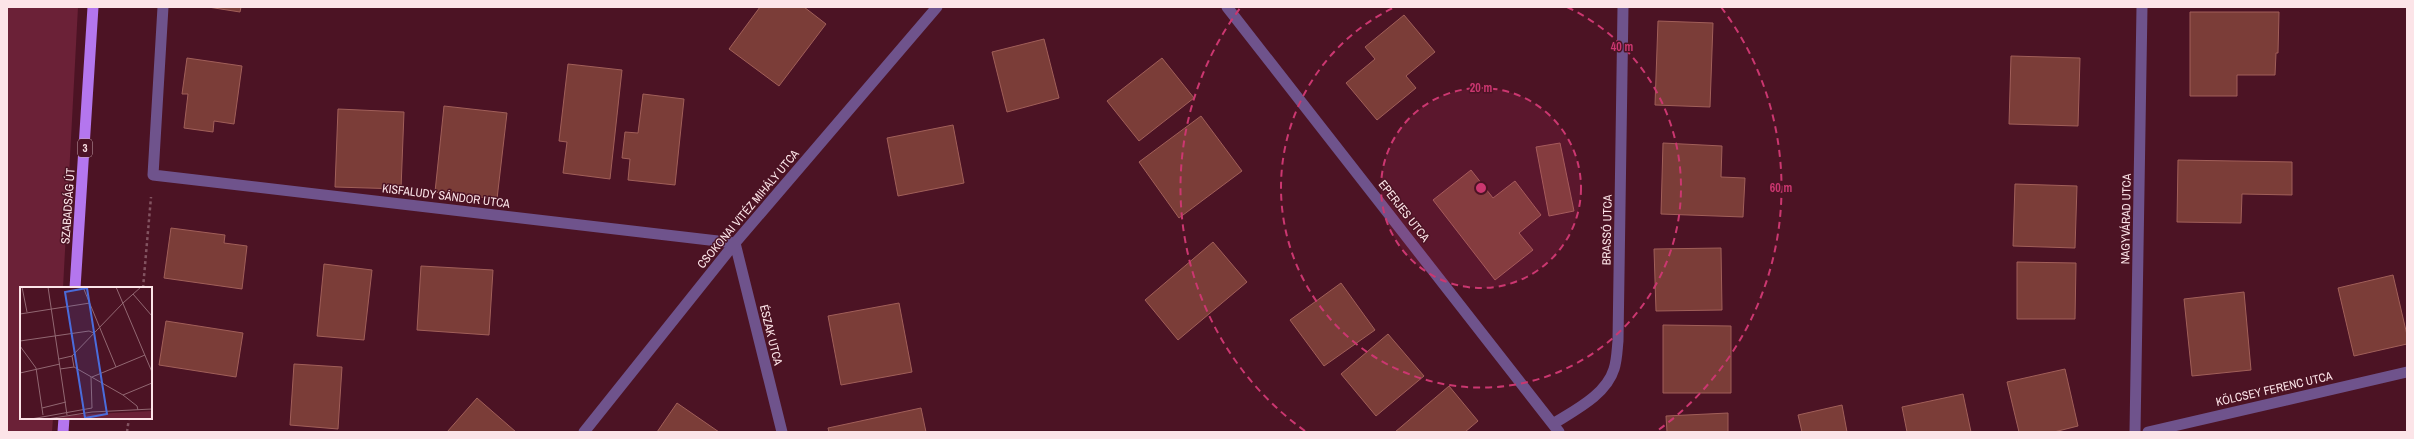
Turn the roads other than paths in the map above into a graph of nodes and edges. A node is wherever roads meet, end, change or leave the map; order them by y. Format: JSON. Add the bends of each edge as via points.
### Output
{"nodes":[{"id":1,"x":94,"y":7,"type":"edge"},
{"id":2,"x":163,"y":7,"type":"edge"},
{"id":3,"x":937,"y":7,"type":"edge"},
{"id":4,"x":1227,"y":7,"type":"edge"},
{"id":5,"x":1623,"y":7,"type":"edge"},
{"id":6,"x":2142,"y":7,"type":"edge"},
{"id":7,"x":735,"y":243,"type":"junction"},
{"id":8,"x":75,"y":287,"type":"edge"},
{"id":9,"x":2407,"y":372,"type":"edge"},
{"id":10,"x":64,"y":419,"type":"edge"},
{"id":11,"x":1556,"y":428,"type":"edge"},
{"id":12,"x":63,"y":432,"type":"edge"},
{"id":13,"x":584,"y":432,"type":"edge"},
{"id":14,"x":782,"y":432,"type":"edge"},
{"id":15,"x":2135,"y":432,"type":"edge"},
{"id":16,"x":2148,"y":432,"type":"edge"}],
"edges":[{"from":1,"to":8,"type":"main road","name":"SZABADSÁG ÚT","number":"3"},
{"from":2,"to":7,"type":"street","name":"KISFALUDY SÁNDOR UTCA","via":[[153,175]]},
{"from":3,"to":7,"type":"street","name":"CSOKONAI VITÉZ MIHÁLY UTCA"},
{"from":4,"to":11,"type":"street","name":"EPERJES UTCA"},
{"from":5,"to":11,"type":"street","name":"BRASSÓ UTCA","via":[[1618,341],[1614,370],[1603,388]]},
{"from":6,"to":15,"type":"street","name":"NAGYVÁRAD UTCA"},
{"from":7,"to":13,"type":"street","name":"CSOKONAI VITÉZ MIHÁLY UTCA"},
{"from":7,"to":14,"type":"street","name":"ÉSZAK UTCA"},
{"from":9,"to":16,"type":"street","name":"KÖLCSEY FERENC UTCA"},
{"from":10,"to":12,"type":"main road"}]}
